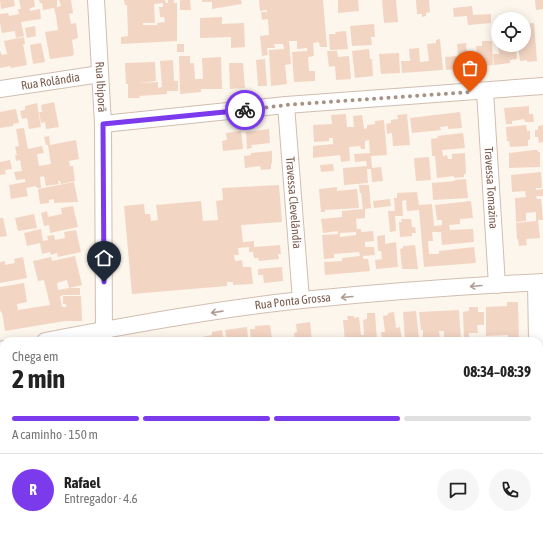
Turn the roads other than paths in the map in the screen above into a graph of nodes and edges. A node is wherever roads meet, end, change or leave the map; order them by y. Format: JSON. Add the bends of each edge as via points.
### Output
{"nodes":[{"id":1,"x":96,"y":0,"type":"edge"},
{"id":2,"x":100,"y":74,"type":"junction"},
{"id":3,"x":543,"y":86,"type":"edge"},
{"id":4,"x":0,"y":89,"type":"edge"},
{"id":5,"x":485,"y":91,"type":"junction"},
{"id":6,"x":286,"y":105,"type":"junction"},
{"id":7,"x":103,"y":124,"type":"junction"},
{"id":8,"x":539,"y":283,"type":"edge"},
{"id":9,"x":497,"y":285,"type":"junction"},
{"id":10,"x":302,"y":300,"type":"junction"},
{"id":11,"x":104,"y":335,"type":"edge"},
{"id":12,"x":84,"y":337,"type":"edge"},
{"id":13,"x":537,"y":337,"type":"edge"}],
"edges":[{"from":1,"to":2,"type":"street","name":"Rua Ibiporã"},
{"from":2,"to":4,"type":"street","name":"Rua Rolândia"},
{"from":2,"to":7,"type":"street","name":"Rua Ibiporã"},
{"from":3,"to":5,"type":"street"},
{"from":5,"to":6,"type":"street"},
{"from":5,"to":9,"type":"street","name":"Travessa Tomazina"},
{"from":6,"to":7,"type":"street"},
{"from":6,"to":10,"type":"street","name":"Travessa Clevelândia"},
{"from":7,"to":11,"type":"street","name":"Rua Ibiporã"},
{"from":8,"to":9,"type":"street","name":"Rua Ponta Grossa"},
{"from":8,"to":13,"type":"street"},
{"from":9,"to":10,"type":"street","name":"Rua Ponta Grossa","one_way":true},
{"from":10,"to":11,"type":"street","name":"Rua Ponta Grossa","one_way":true,"via":[[217,312]]},
{"from":11,"to":12,"type":"street","name":"Rua Ponta Grossa"}]}
